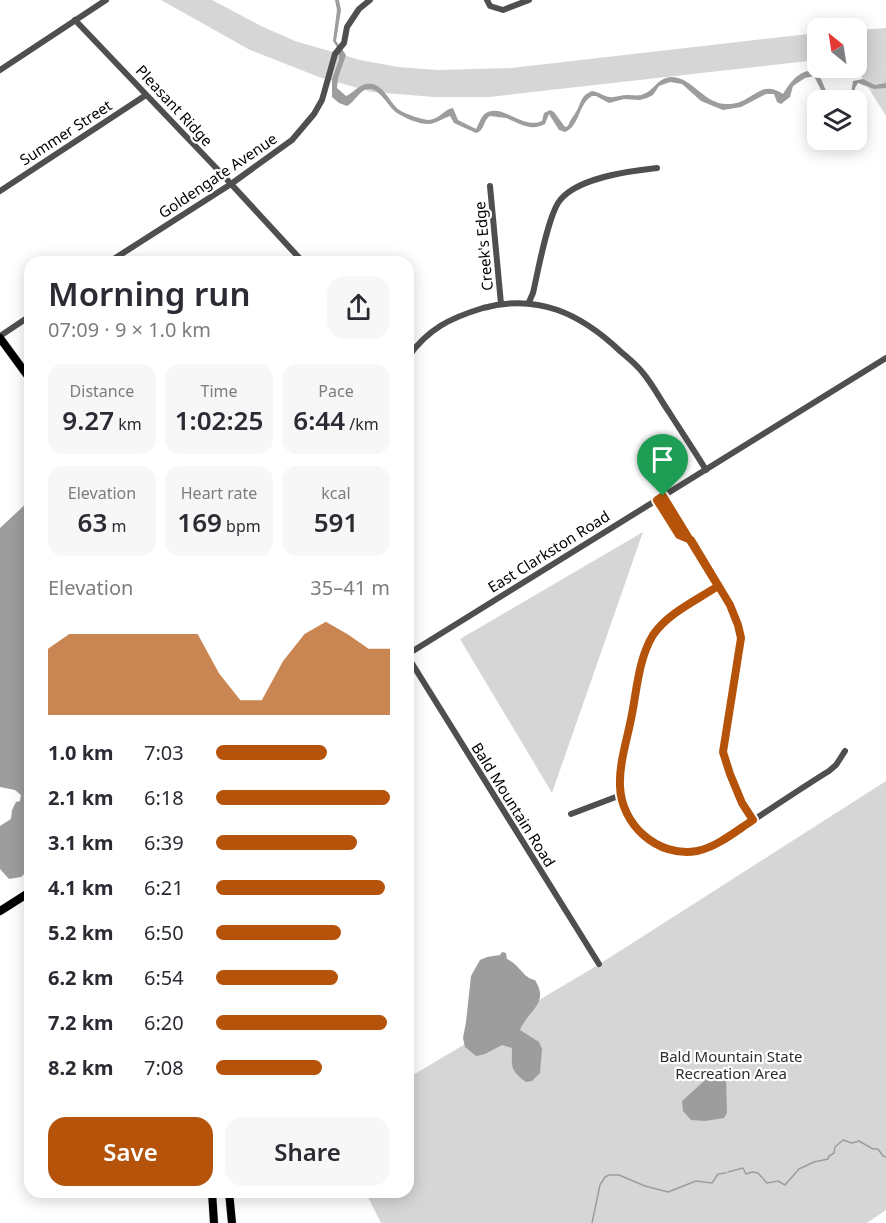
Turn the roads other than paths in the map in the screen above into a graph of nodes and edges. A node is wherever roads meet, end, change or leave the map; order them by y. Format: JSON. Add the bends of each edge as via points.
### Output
{"nodes":[{"id":1,"x":106,"y":0,"type":"edge"},
{"id":2,"x":370,"y":0,"type":"edge"},
{"id":3,"x":487,"y":0,"type":"edge"},
{"id":4,"x":529,"y":0,"type":"edge"},
{"id":5,"x":75,"y":20,"type":"junction"},
{"id":6,"x":0,"y":70,"type":"edge"},
{"id":7,"x":146,"y":95,"type":"junction"},
{"id":8,"x":657,"y":168,"type":"dead end"},
{"id":9,"x":231,"y":184,"type":"junction"},
{"id":10,"x":490,"y":186,"type":"dead end"},
{"id":11,"x":0,"y":191,"type":"edge"},
{"id":12,"x":125,"y":256,"type":"edge"},
{"id":13,"x":297,"y":256,"type":"edge"},
{"id":14,"x":529,"y":302,"type":"junction"},
{"id":15,"x":501,"y":304,"type":"junction"},
{"id":16,"x":24,"y":320,"type":"edge"},
{"id":17,"x":0,"y":337,"type":"edge"},
{"id":18,"x":414,"y":350,"type":"edge"},
{"id":19,"x":886,"y":358,"type":"edge"},
{"id":20,"x":24,"y":371,"type":"edge"},
{"id":21,"x":706,"y":470,"type":"junction"},
{"id":22,"x":660,"y":498,"type":"junction"},
{"id":23,"x":718,"y":586,"type":"junction"},
{"id":24,"x":414,"y":651,"type":"edge"},
{"id":25,"x":414,"y":665,"type":"edge"},
{"id":26,"x":845,"y":751,"type":"dead end"},
{"id":27,"x":621,"y":795,"type":"junction"},
{"id":28,"x":571,"y":814,"type":"dead end"},
{"id":29,"x":753,"y":820,"type":"junction"},
{"id":30,"x":24,"y":896,"type":"edge"},
{"id":31,"x":0,"y":911,"type":"edge"},
{"id":32,"x":598,"y":964,"type":"dead end"},
{"id":33,"x":212,"y":1198,"type":"edge"},
{"id":34,"x":230,"y":1198,"type":"edge"},
{"id":35,"x":214,"y":1223,"type":"edge"},
{"id":36,"x":232,"y":1223,"type":"edge"}],
"edges":[{"from":1,"to":5,"type":"street"},
{"from":2,"to":9,"type":"street","name":"Goldengate Avenue","via":[[347,27],[314,114],[292,140]]},
{"from":3,"to":4,"type":"street","via":[[490,6],[503,10]]},
{"from":5,"to":6,"type":"street"},
{"from":5,"to":7,"type":"street","name":"Pleasant Ridge"},
{"from":7,"to":9,"type":"street","name":"Pleasant Ridge"},
{"from":7,"to":11,"type":"street","name":"Summer Street"},
{"from":8,"to":14,"type":"street","via":[[605,177],[569,192],[558,202]]},
{"from":9,"to":12,"type":"street","name":"Goldengate Avenue"},
{"from":9,"to":13,"type":"street","name":"Pleasant Ridge"},
{"from":10,"to":15,"type":"street","name":"Creek's Edge"},
{"from":14,"to":15,"type":"street"},
{"from":14,"to":21,"type":"street","via":[[571,314],[600,332],[636,365]]},
{"from":15,"to":18,"type":"street","via":[[444,323]]},
{"from":16,"to":17,"type":"street"},
{"from":17,"to":20,"type":"main road"},
{"from":19,"to":21,"type":"street","name":"East Clarkston Road"},
{"from":21,"to":22,"type":"street","name":"East Clarkston Road"},
{"from":22,"to":23,"type":"street","via":[[679,535],[691,540]]},
{"from":22,"to":24,"type":"street","name":"East Clarkston Road"},
{"from":23,"to":27,"type":"street","via":[[663,623],[645,651],[624,757]]},
{"from":23,"to":29,"type":"street","via":[[730,605],[741,638],[723,752],[742,803]]},
{"from":25,"to":32,"type":"street","name":"Bald Mountain Road"},
{"from":26,"to":29,"type":"street","via":[[830,771]]},
{"from":27,"to":28,"type":"street"},
{"from":27,"to":29,"type":"street","via":[[636,829],[665,848],[697,851]]},
{"from":30,"to":31,"type":"main road"},
{"from":33,"to":35,"type":"main road"},
{"from":34,"to":36,"type":"main road"}]}
